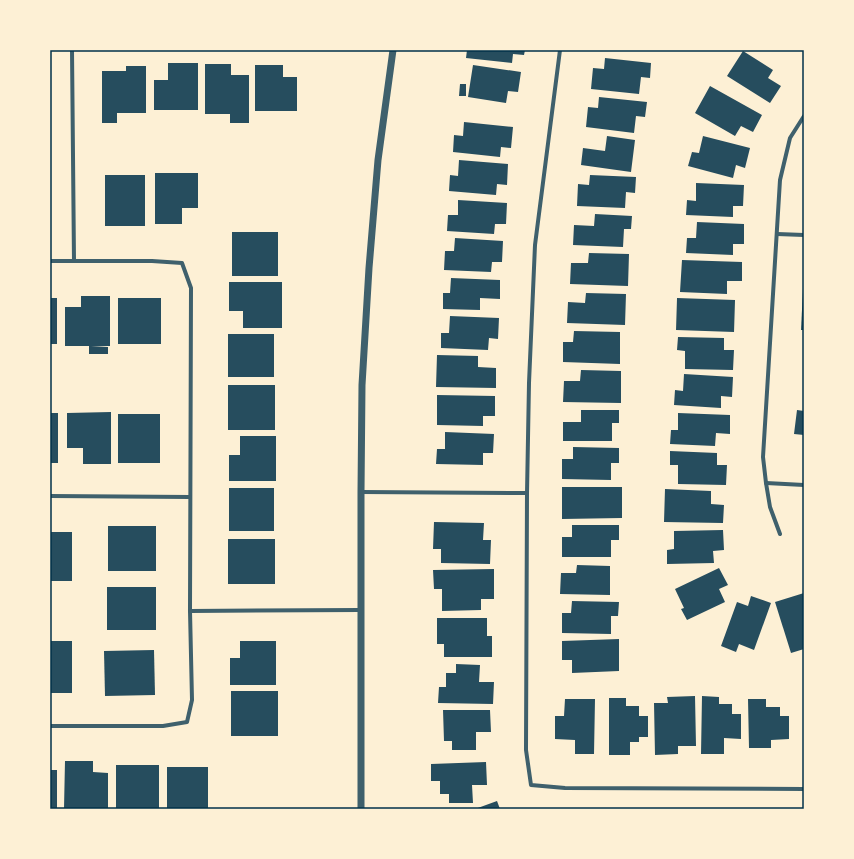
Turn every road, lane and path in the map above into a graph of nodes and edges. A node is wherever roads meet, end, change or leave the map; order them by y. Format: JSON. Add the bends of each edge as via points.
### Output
{"nodes":[{"id":1,"x":72,"y":50,"type":"edge"},
{"id":2,"x":393,"y":50,"type":"edge"},
{"id":3,"x":560,"y":50,"type":"edge"},
{"id":4,"x":804,"y":116,"type":"edge"},
{"id":5,"x":777,"y":234,"type":"junction"},
{"id":6,"x":804,"y":235,"type":"edge"},
{"id":7,"x":50,"y":261,"type":"edge"},
{"id":8,"x":74,"y":261,"type":"junction"},
{"id":9,"x":766,"y":483,"type":"junction"},
{"id":10,"x":804,"y":485,"type":"edge"},
{"id":11,"x":361,"y":492,"type":"junction"},
{"id":12,"x":527,"y":493,"type":"junction"},
{"id":13,"x":50,"y":496,"type":"edge"},
{"id":14,"x":190,"y":497,"type":"junction"},
{"id":15,"x":780,"y":534,"type":"dead end"},
{"id":16,"x":360,"y":610,"type":"junction"},
{"id":17,"x":190,"y":611,"type":"junction"},
{"id":18,"x":50,"y":726,"type":"edge"},
{"id":19,"x":804,"y":789,"type":"edge"},
{"id":20,"x":360,"y":809,"type":"edge"}],
"edges":[{"from":1,"to":8,"type":"street"},
{"from":2,"to":11,"type":"street","via":[[378,160],[369,268],[362,385]]},
{"from":3,"to":12,"type":"street","via":[[535,245],[528,383]]},
{"from":4,"to":5,"type":"street","via":[[790,138],[780,180]]},
{"from":5,"to":6,"type":"street"},
{"from":5,"to":9,"type":"street","via":[[763,457]]},
{"from":7,"to":8,"type":"street"},
{"from":8,"to":14,"type":"street","via":[[182,263],[191,288]]},
{"from":9,"to":10,"type":"street"},
{"from":9,"to":15,"type":"street","via":[[770,508]]},
{"from":11,"to":12,"type":"street"},
{"from":11,"to":16,"type":"street"},
{"from":12,"to":19,"type":"street","via":[[526,750],[531,785],[565,788]]},
{"from":13,"to":14,"type":"street"},
{"from":14,"to":17,"type":"street"},
{"from":16,"to":17,"type":"street"},
{"from":16,"to":20,"type":"street"},
{"from":17,"to":18,"type":"street","via":[[192,700],[187,722],[163,726]]}]}
